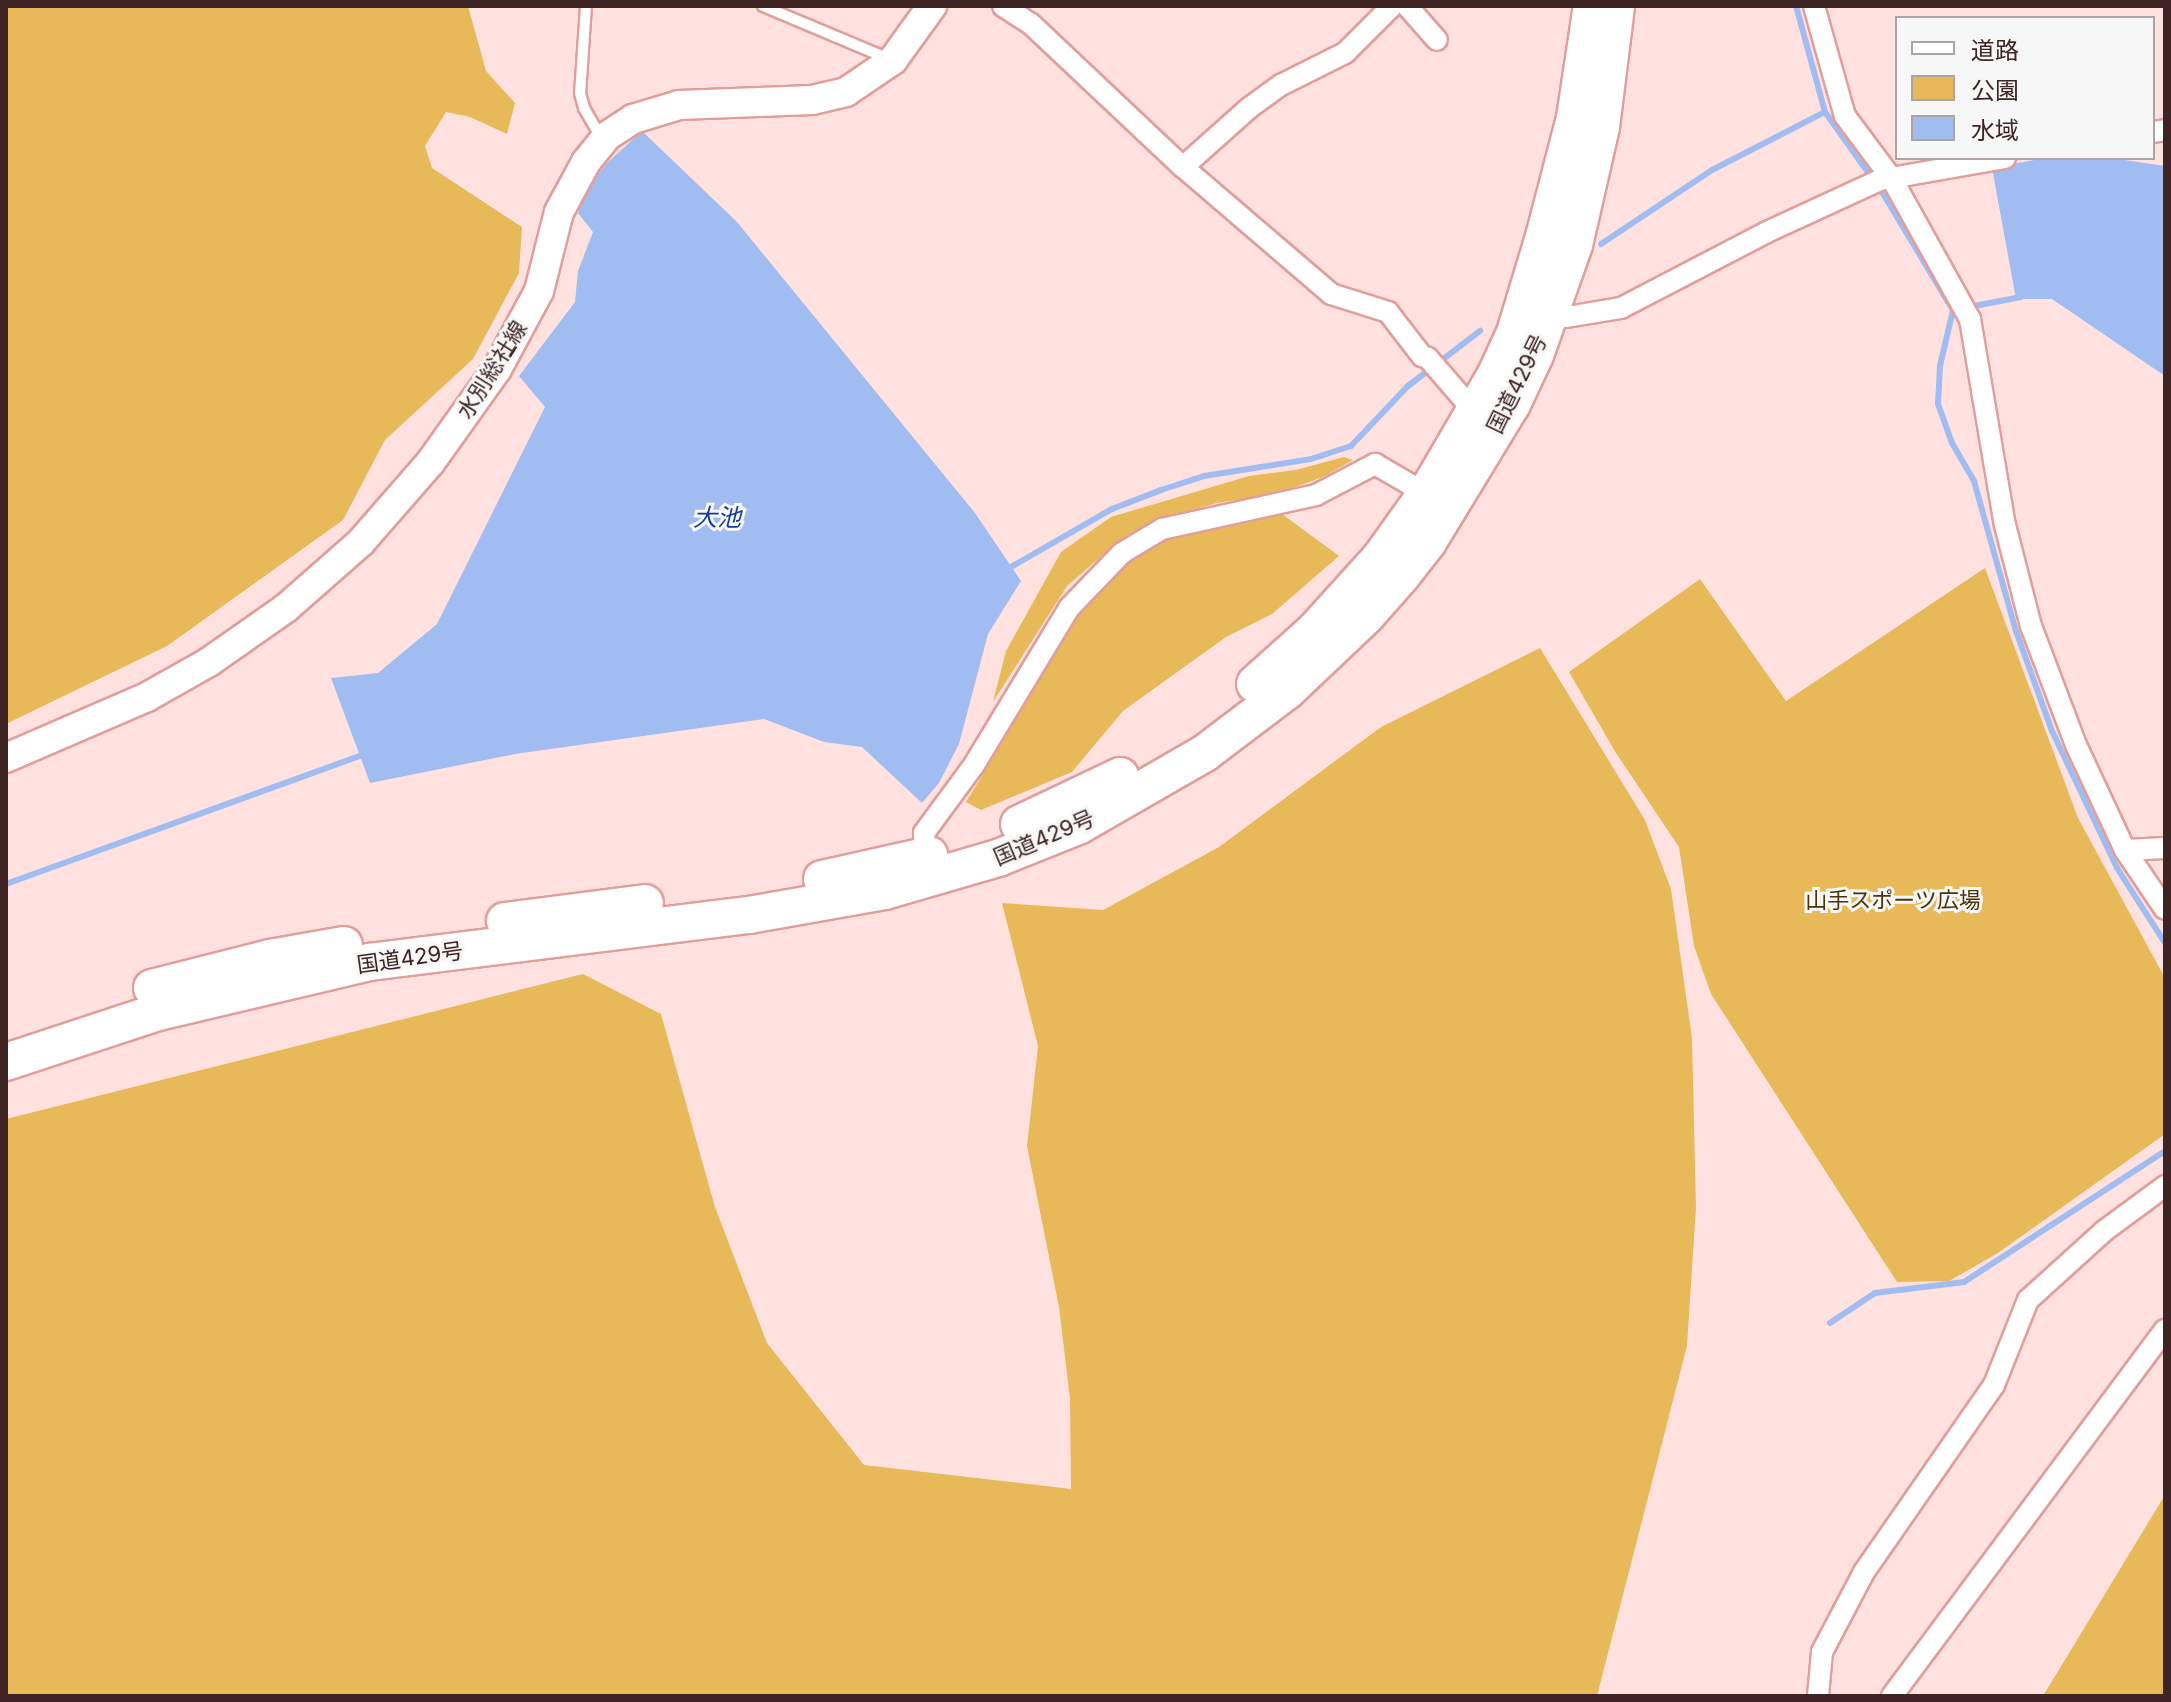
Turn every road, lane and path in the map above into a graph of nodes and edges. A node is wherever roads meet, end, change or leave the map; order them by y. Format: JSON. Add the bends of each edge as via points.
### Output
{"nodes":[{"id":1,"x":586,"y":6,"type":"edge"},
{"id":2,"x":763,"y":6,"type":"edge"},
{"id":3,"x":932,"y":6,"type":"edge"},
{"id":4,"x":1003,"y":6,"type":"edge"},
{"id":5,"x":1392,"y":6,"type":"edge"},
{"id":6,"x":1407,"y":6,"type":"edge"},
{"id":7,"x":1592,"y":6,"type":"edge"},
{"id":8,"x":1616,"y":6,"type":"edge"},
{"id":9,"x":1814,"y":6,"type":"edge"},
{"id":10,"x":1437,"y":40,"type":"dead end"},
{"id":11,"x":893,"y":60,"type":"junction"},
{"id":12,"x":603,"y":141,"type":"junction"},
{"id":13,"x":1995,"y":160,"type":"edge"},
{"id":14,"x":1183,"y":167,"type":"junction"},
{"id":15,"x":1880,"y":182,"type":"junction"},
{"id":16,"x":1537,"y":311,"type":"junction"},
{"id":17,"x":1486,"y":421,"type":"junction"},
{"id":18,"x":1438,"y":501,"type":"junction"},
{"id":19,"x":6,"y":758,"type":"edge"},
{"id":20,"x":2165,"y":848,"type":"edge"},
{"id":21,"x":2125,"y":850,"type":"junction"},
{"id":22,"x":927,"y":868,"type":"junction"},
{"id":23,"x":2165,"y":909,"type":"edge"},
{"id":24,"x":6,"y":1035,"type":"edge"},
{"id":25,"x":6,"y":1062,"type":"edge"},
{"id":26,"x":2165,"y":1186,"type":"edge"},
{"id":27,"x":2165,"y":1330,"type":"edge"},
{"id":28,"x":1818,"y":1696,"type":"edge"},
{"id":29,"x":1892,"y":1696,"type":"edge"}],
"edges":[{"from":1,"to":12,"type":"lane","via":[[580,93]]},
{"from":2,"to":11,"type":"lane"},
{"from":3,"to":11,"type":"main road","name":"水別総社線"},
{"from":4,"to":14,"type":"street","via":[[1031,24]]},
{"from":5,"to":14,"type":"street","via":[[1345,53],[1270,93]]},
{"from":6,"to":10,"type":"street"},
{"from":7,"to":16,"type":"highway","name":"国道429号"},
{"from":8,"to":16,"type":"highway","name":"国道429号","via":[[1594,167],[1574,245]]},
{"from":9,"to":15,"type":"street","via":[[1845,116]]},
{"from":11,"to":12,"type":"main road","name":"水別総社線","via":[[846,92],[812,100],[659,109],[633,119]]},
{"from":12,"to":19,"type":"main road","name":"水別総社線","via":[[559,212],[539,291],[497,369],[430,463],[361,542],[286,608],[209,662],[147,697]]},
{"from":13,"to":15,"type":"street"},
{"from":14,"to":17,"type":"street","via":[[1331,294],[1388,312],[1422,356]]},
{"from":15,"to":16,"type":"street","via":[[1767,232],[1635,302],[1599,314]]},
{"from":15,"to":21,"type":"street","via":[[1970,319],[2005,525],[2031,626],[2076,745]]},
{"from":16,"to":17,"type":"highway","name":"国道429号","via":[[1523,380]]},
{"from":17,"to":18,"type":"highway","name":"国道429号"},
{"from":18,"to":22,"type":"highway","name":"国道429号","via":[[1428,542],[1366,616],[1288,690],[1231,734],[1080,825],[998,858]]},
{"from":18,"to":22,"type":"street","via":[[1375,464],[1316,495],[1162,529],[1122,553],[1069,608],[974,765],[924,833]]},
{"from":20,"to":21,"type":"street"},
{"from":21,"to":23,"type":"street"},
{"from":22,"to":24,"type":"highway","name":"国道429号","via":[[552,914],[270,958]]},
{"from":22,"to":25,"type":"highway","name":"国道429号","via":[[762,914],[370,962],[158,1012]]},
{"from":26,"to":28,"type":"street","via":[[2104,1231],[2028,1300],[1994,1385],[1864,1572],[1822,1652]]},
{"from":27,"to":29,"type":"street"}]}
